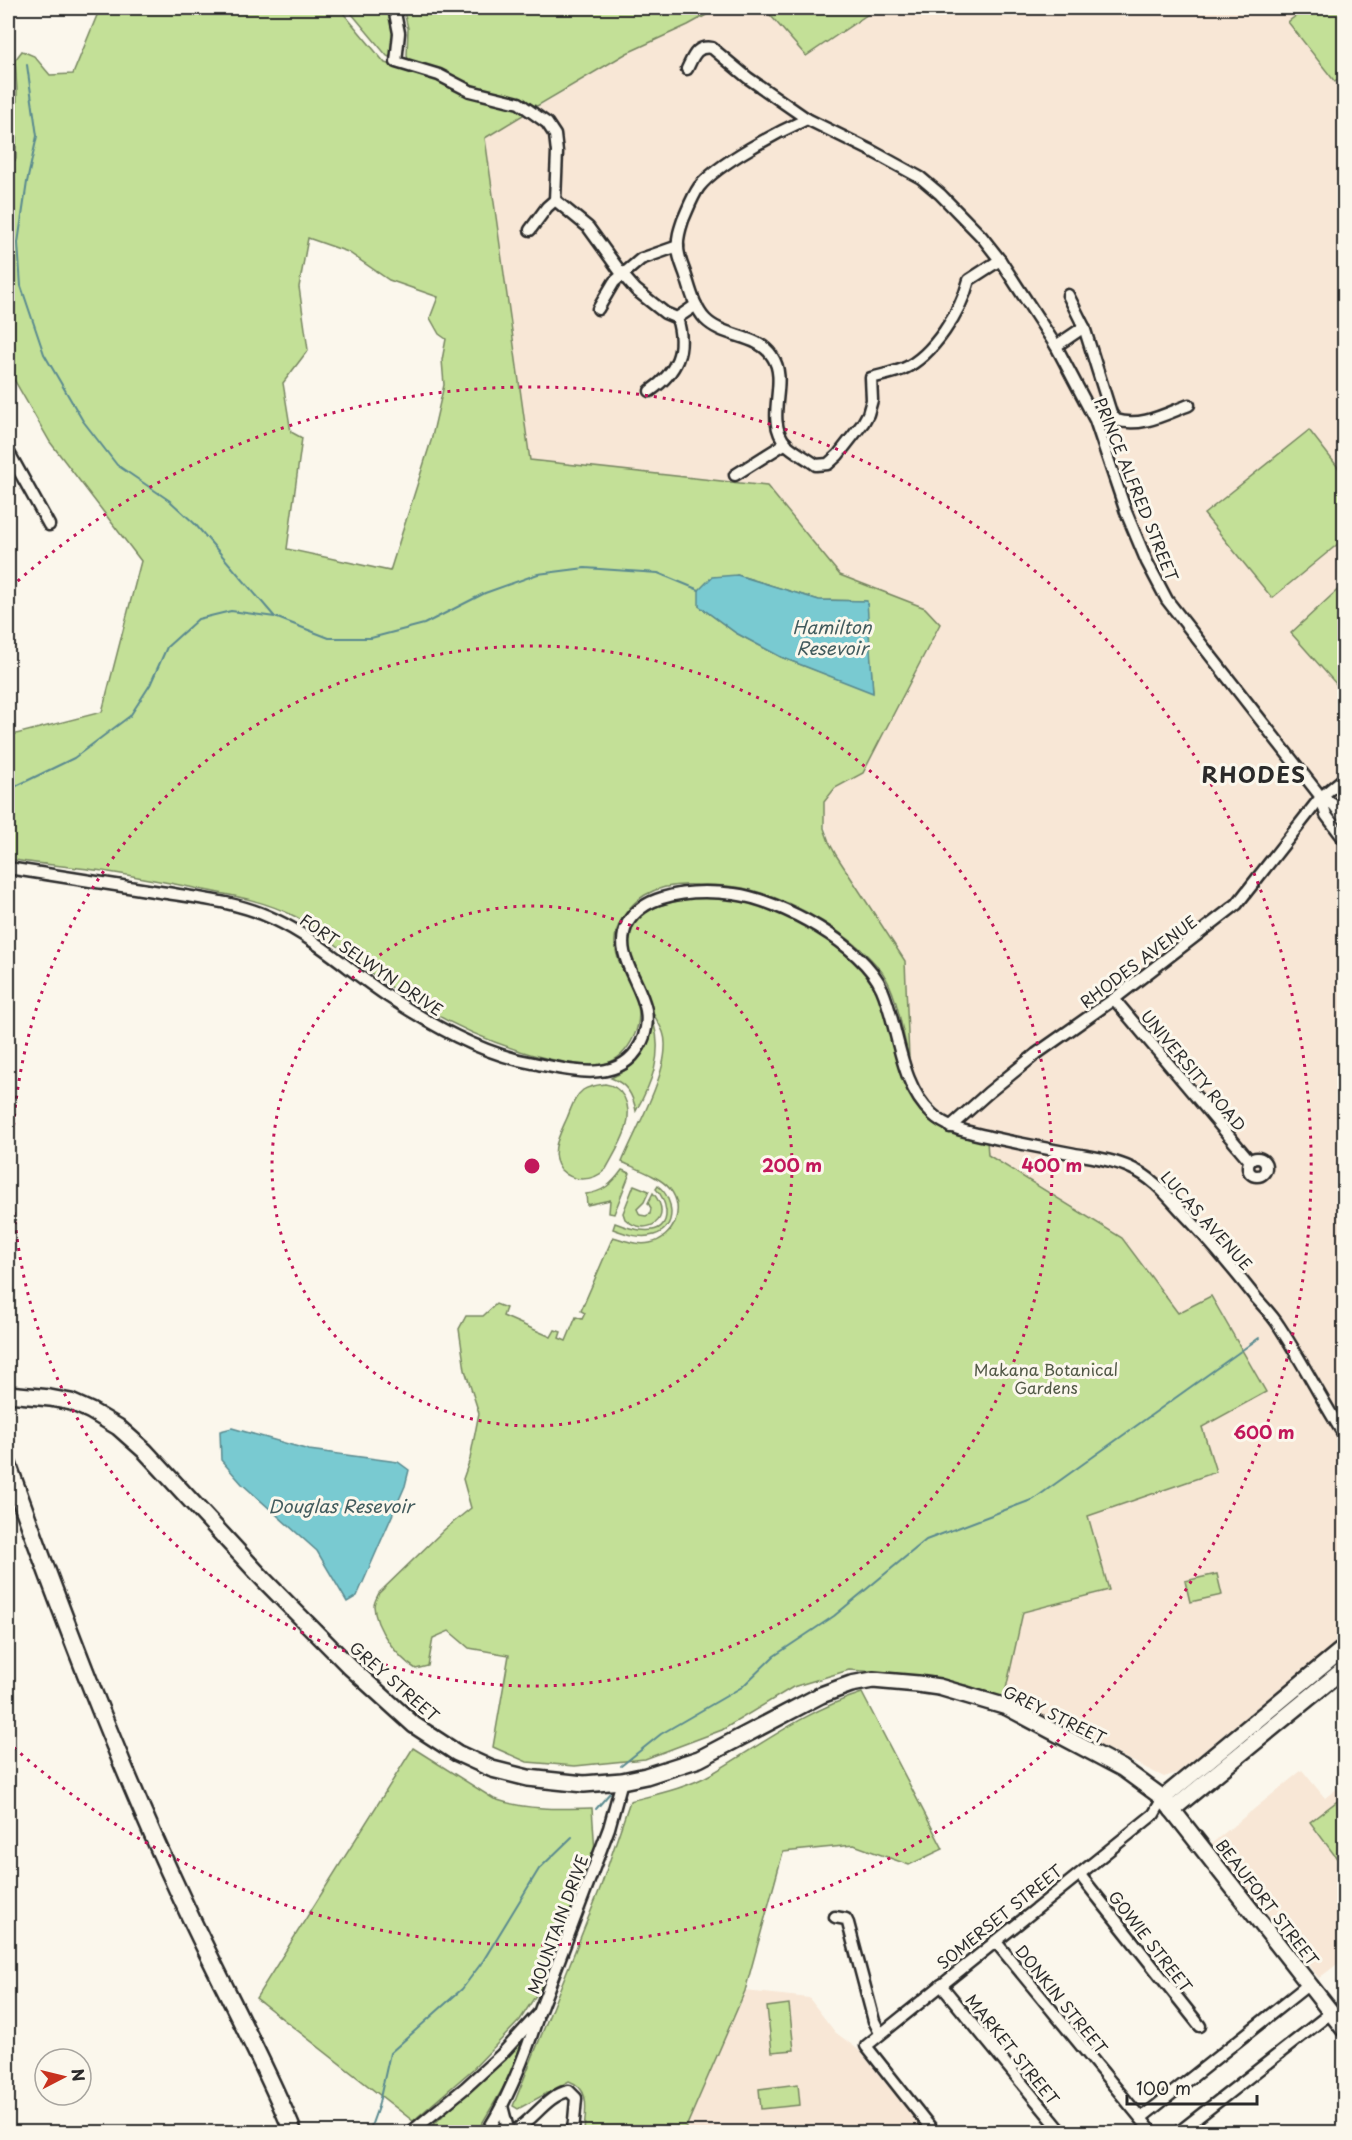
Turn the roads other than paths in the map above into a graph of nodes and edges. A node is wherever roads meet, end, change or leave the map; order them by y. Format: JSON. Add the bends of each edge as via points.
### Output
{"nodes":[{"id":1,"x":394,"y":8,"type":"edge"},
{"id":2,"x":687,"y":69,"type":"dead end"},
{"id":3,"x":807,"y":119,"type":"junction"},
{"id":4,"x":555,"y":200,"type":"junction"},
{"id":5,"x":530,"y":230,"type":"dead end"},
{"id":6,"x":678,"y":246,"type":"junction"},
{"id":7,"x":1000,"y":260,"type":"junction"},
{"id":8,"x":622,"y":274,"type":"junction"},
{"id":9,"x":1068,"y":295,"type":"dead end"},
{"id":10,"x":696,"y":305,"type":"junction"},
{"id":11,"x":598,"y":309,"type":"dead end"},
{"id":12,"x":677,"y":318,"type":"junction"},
{"id":13,"x":1084,"y":327,"type":"junction"},
{"id":14,"x":1056,"y":346,"type":"junction"},
{"id":15,"x":650,"y":391,"type":"dead end"},
{"id":16,"x":1189,"y":405,"type":"dead end"},
{"id":17,"x":786,"y":443,"type":"junction"},
{"id":18,"x":8,"y":451,"type":"edge"},
{"id":19,"x":735,"y":475,"type":"dead end"},
{"id":20,"x":49,"y":525,"type":"dead end"},
{"id":21,"x":1344,"y":778,"type":"edge"},
{"id":22,"x":1321,"y":796,"type":"junction"},
{"id":23,"x":1344,"y":819,"type":"edge"},
{"id":24,"x":1344,"y":839,"type":"edge"},
{"id":25,"x":8,"y":868,"type":"edge"},
{"id":26,"x":1114,"y":999,"type":"junction"},
{"id":27,"x":903,"y":1060,"type":"joint"},
{"id":28,"x":950,"y":1127,"type":"junction"},
{"id":29,"x":1250,"y":1161,"type":"dead end"},
{"id":30,"x":8,"y":1394,"type":"edge"},
{"id":31,"x":1344,"y":1435,"type":"edge"},
{"id":32,"x":8,"y":1465,"type":"edge"},
{"id":33,"x":1344,"y":1648,"type":"edge"},
{"id":34,"x":1344,"y":1669,"type":"edge"},
{"id":35,"x":1299,"y":1686,"type":"junction"},
{"id":36,"x":1307,"y":1700,"type":"junction"},
{"id":37,"x":1223,"y":1748,"type":"junction"},
{"id":38,"x":1233,"y":1761,"type":"junction"},
{"id":39,"x":622,"y":1781,"type":"junction"},
{"id":40,"x":1168,"y":1804,"type":"junction"},
{"id":41,"x":1080,"y":1875,"type":"junction"},
{"id":42,"x":835,"y":1917,"type":"dead end"},
{"id":43,"x":995,"y":1941,"type":"junction"},
{"id":44,"x":1309,"y":1984,"type":"junction"},
{"id":45,"x":941,"y":1985,"type":"junction"},
{"id":46,"x":1332,"y":2012,"type":"junction"},
{"id":47,"x":539,"y":2013,"type":"junction"},
{"id":48,"x":1200,"y":2026,"type":"dead end"},
{"id":49,"x":1344,"y":2029,"type":"edge"},
{"id":50,"x":880,"y":2033,"type":"junction"},
{"id":51,"x":502,"y":2106,"type":"junction"},
{"id":52,"x":1141,"y":2118,"type":"junction"},
{"id":53,"x":293,"y":2133,"type":"edge"},
{"id":54,"x":411,"y":2133,"type":"edge"},
{"id":55,"x":487,"y":2133,"type":"edge"},
{"id":56,"x":573,"y":2133,"type":"edge"},
{"id":57,"x":934,"y":2133,"type":"edge"},
{"id":58,"x":1062,"y":2133,"type":"edge"},
{"id":59,"x":1152,"y":2133,"type":"edge"},
{"id":60,"x":1179,"y":2133,"type":"edge"}],
"edges":[{"from":1,"to":4,"type":"street","via":[[399,33],[396,62],[439,75],[470,91],[519,103],[547,123],[555,135],[558,152]]},
{"from":2,"to":3,"type":"street","name":"PRINCE ALFRED STREET","via":[[694,53],[705,46],[712,48]]},
{"from":3,"to":6,"type":"street","via":[[713,173],[688,206]]},
{"from":3,"to":7,"type":"street","name":"PRINCE ALFRED STREET","via":[[921,178],[974,228]]},
{"from":4,"to":5,"type":"street"},
{"from":4,"to":8,"type":"street","via":[[588,227]]},
{"from":6,"to":8,"type":"street","via":[[641,259]]},
{"from":6,"to":10,"type":"street"},
{"from":7,"to":14,"type":"street","name":"PRINCE ALFRED STREET"},
{"from":7,"to":17,"type":"street","via":[[969,280],[952,317],[925,355],[904,368],[872,378],[873,400],[868,414],[828,464],[816,465]]},
{"from":8,"to":11,"type":"street"},
{"from":8,"to":12,"type":"street","via":[[650,302]]},
{"from":9,"to":13,"type":"street"},
{"from":10,"to":12,"type":"street"},
{"from":10,"to":17,"type":"street","via":[[715,327],[755,342],[772,356],[778,377],[775,417]]},
{"from":12,"to":15,"type":"street","via":[[681,330],[679,356],[666,379]]},
{"from":13,"to":14,"type":"street"},
{"from":13,"to":16,"type":"street","via":[[1116,420],[1141,423]]},
{"from":14,"to":22,"type":"street","name":"PRINCE ALFRED STREET","via":[[1095,420],[1126,512],[1167,600]]},
{"from":17,"to":19,"type":"street"},
{"from":18,"to":20,"type":"street"},
{"from":21,"to":22,"type":"street","name":"RHODES AVENUE"},
{"from":22,"to":23,"type":"street","name":"PRINCE ALFRED STREET"},
{"from":22,"to":24,"type":"street","name":"PRINCE ALFRED STREET","via":[[1326,815]]},
{"from":22,"to":26,"type":"street","name":"RHODES AVENUE","via":[[1237,904]]},
{"from":25,"to":27,"type":"street","name":"FORT SELWYN DRIVE","via":[[214,901],[262,913],[310,939],[387,995],[484,1048],[518,1060],[603,1072],[626,1062],[645,1034],[646,1009],[623,953],[625,929],[632,917],[662,898],[689,893],[748,896],[799,917],[868,965],[890,1008]]},
{"from":26,"to":28,"type":"street","name":"RHODES AVENUE","via":[[1036,1054]]},
{"from":26,"to":29,"type":"street","name":"UNIVERSITY ROAD"},
{"from":27,"to":28,"type":"street","name":"LUCAS AVENUE","via":[[915,1092],[932,1114]]},
{"from":28,"to":31,"type":"street","name":"LUCAS AVENUE","via":[[1110,1161],[1147,1177],[1214,1245],[1276,1321]]},
{"from":30,"to":39,"type":"main road","name":"GREY STREET","via":[[71,1402],[118,1427],[350,1667],[414,1725],[457,1753],[528,1779],[584,1784]]},
{"from":32,"to":53,"type":"highway","via":[[98,1706],[182,1901],[269,2074]]},
{"from":33,"to":35,"type":"main road","name":"SOMERSET STREET"},
{"from":34,"to":36,"type":"main road","name":"SOMERSET STREET"},
{"from":35,"to":36,"type":"main road"},
{"from":35,"to":37,"type":"main road","name":"SOMERSET STREET"},
{"from":36,"to":38,"type":"main road","name":"SOMERSET STREET"},
{"from":37,"to":38,"type":"main road"},
{"from":37,"to":40,"type":"main road","name":"SOMERSET STREET"},
{"from":38,"to":40,"type":"main road","name":"SOMERSET STREET"},
{"from":39,"to":40,"type":"main road","name":"GREY STREET","via":[[668,1771],[699,1759],[821,1695],[873,1680],[939,1687],[1007,1707],[1122,1768]]},
{"from":39,"to":47,"type":"street","name":"MOUNTAIN DRIVE","via":[[609,1828]]},
{"from":40,"to":41,"type":"street","name":"SOMERSET STREET"},
{"from":40,"to":44,"type":"main road","name":"BEAUFORT STREET"},
{"from":41,"to":43,"type":"street","name":"SOMERSET STREET"},
{"from":41,"to":48,"type":"street","name":"GOWIE STREET"},
{"from":42,"to":50,"type":"street","via":[[848,1923]]},
{"from":43,"to":45,"type":"street","name":"SOMERSET STREET"},
{"from":43,"to":52,"type":"street","name":"DONKIN STREET"},
{"from":44,"to":46,"type":"main road","name":"BEAUFORT STREET"},
{"from":44,"to":52,"type":"street"},
{"from":45,"to":50,"type":"street","name":"SOMERSET STREET"},
{"from":45,"to":58,"type":"street","name":"MARKET STREET"},
{"from":46,"to":49,"type":"main road","name":"BEAUFORT STREET"},
{"from":46,"to":60,"type":"street"},
{"from":47,"to":51,"type":"street"},
{"from":47,"to":54,"type":"street","name":"MOUNTAIN DRIVE","via":[[501,2055]]},
{"from":50,"to":57,"type":"street","name":"SOMERSET STREET","via":[[866,2046]]},
{"from":51,"to":55,"type":"street"},
{"from":51,"to":56,"type":"street","via":[[508,2129],[514,2131],[569,2091],[576,2098]]},
{"from":52,"to":59,"type":"street","name":"DONKIN STREET"}]}
